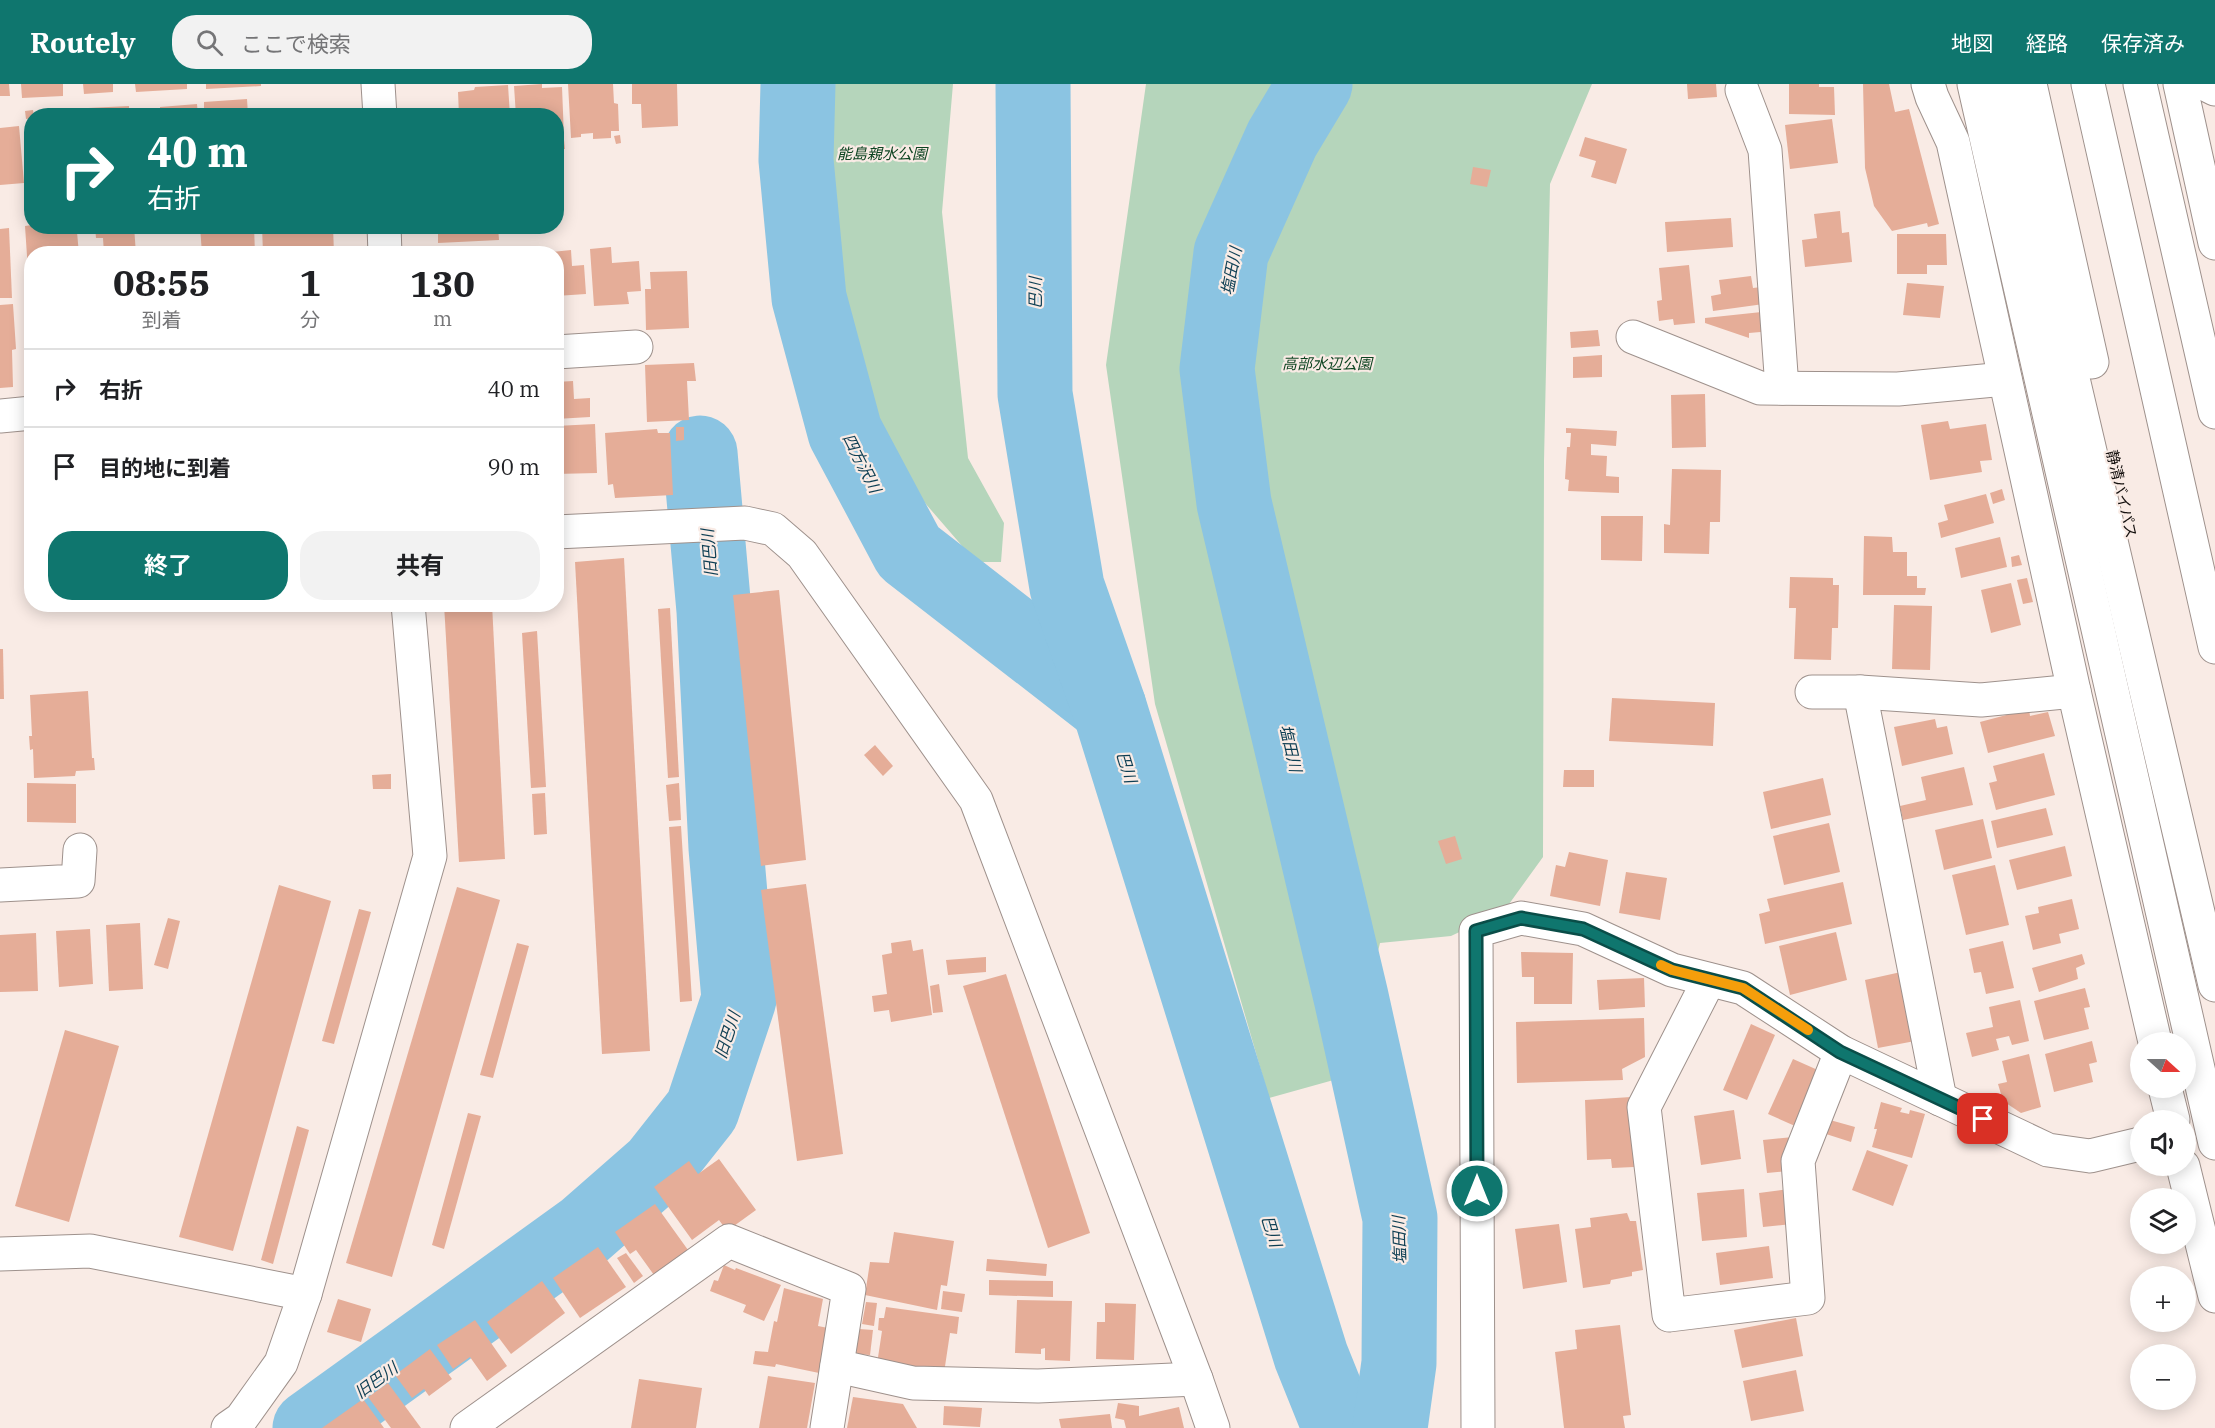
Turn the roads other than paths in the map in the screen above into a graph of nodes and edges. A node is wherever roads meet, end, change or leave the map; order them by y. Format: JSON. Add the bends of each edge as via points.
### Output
{"nodes":[{"id":1,"x":378,"y":84,"type":"edge"},
{"id":2,"x":1928,"y":84,"type":"edge"},
{"id":3,"x":1974,"y":84,"type":"edge"},
{"id":4,"x":2004,"y":84,"type":"edge"},
{"id":5,"x":2030,"y":84,"type":"edge"},
{"id":6,"x":2088,"y":84,"type":"edge"},
{"id":7,"x":2140,"y":84,"type":"edge"},
{"id":8,"x":2180,"y":84,"type":"edge"},
{"id":9,"x":2205,"y":84,"type":"edge"},
{"id":10,"x":2215,"y":89,"type":"edge"},
{"id":11,"x":1742,"y":90,"type":"dead end"},
{"id":12,"x":380,"y":108,"type":"edge"},
{"id":13,"x":2215,"y":243,"type":"edge"},
{"id":14,"x":1633,"y":337,"type":"dead end"},
{"id":15,"x":636,"y":347,"type":"dead end"},
{"id":16,"x":564,"y":352,"type":"edge"},
{"id":17,"x":2005,"y":379,"type":"junction"},
{"id":18,"x":1782,"y":388,"type":"junction"},
{"id":19,"x":2215,"y":412,"type":"edge"},
{"id":20,"x":24,"y":414,"type":"edge"},
{"id":21,"x":0,"y":416,"type":"edge"},
{"id":22,"x":564,"y":532,"type":"edge"},
{"id":23,"x":409,"y":612,"type":"edge"},
{"id":24,"x":2215,"y":647,"type":"edge"},
{"id":25,"x":2074,"y":691,"type":"junction"},
{"id":26,"x":1812,"y":692,"type":"dead end"},
{"id":27,"x":1860,"y":692,"type":"junction"},
{"id":28,"x":80,"y":849,"type":"dead end"},
{"id":29,"x":0,"y":885,"type":"edge"},
{"id":30,"x":2215,"y":905,"type":"edge"},
{"id":31,"x":1709,"y":980,"type":"junction"},
{"id":32,"x":2215,"y":985,"type":"edge"},
{"id":33,"x":2153,"y":1032,"type":"edge"},
{"id":34,"x":1840,"y":1052,"type":"junction"},
{"id":35,"x":1940,"y":1099,"type":"junction"},
{"id":36,"x":2215,"y":1143,"type":"edge"},
{"id":37,"x":2130,"y":1146,"type":"edge"},
{"id":38,"x":2186,"y":1176,"type":"edge"},
{"id":39,"x":0,"y":1254,"type":"edge"},
{"id":40,"x":304,"y":1294,"type":"junction"},
{"id":41,"x":2215,"y":1296,"type":"edge"},
{"id":42,"x":837,"y":1366,"type":"junction"},
{"id":43,"x":1196,"y":1379,"type":"junction"},
{"id":44,"x":228,"y":1428,"type":"edge"},
{"id":45,"x":467,"y":1428,"type":"edge"},
{"id":46,"x":827,"y":1428,"type":"edge"},
{"id":47,"x":1213,"y":1428,"type":"edge"},
{"id":48,"x":1478,"y":1428,"type":"edge"}],
"edges":[{"from":1,"to":12,"type":"main road"},
{"from":2,"to":17,"type":"main road","via":[[1953,142]]},
{"from":3,"to":36,"type":"main road"},
{"from":4,"to":32,"type":"main road"},
{"from":5,"to":30,"type":"main road","name":"静清バイパス"},
{"from":6,"to":24,"type":"main road"},
{"from":7,"to":19,"type":"main road"},
{"from":8,"to":13,"type":"main road"},
{"from":9,"to":10,"type":"main road"},
{"from":11,"to":18,"type":"main road","via":[[1765,150]]},
{"from":14,"to":18,"type":"main road","via":[[1760,388]]},
{"from":15,"to":16,"type":"main road"},
{"from":17,"to":18,"type":"main road","via":[[1898,389]]},
{"from":17,"to":25,"type":"main road"},
{"from":20,"to":21,"type":"main road"},
{"from":22,"to":43,"type":"main road","via":[[746,523],[773,529],[802,554],[976,800]]},
{"from":23,"to":40,"type":"main road","via":[[430,856]]},
{"from":25,"to":27,"type":"main road","via":[[1981,700]]},
{"from":25,"to":33,"type":"main road"},
{"from":26,"to":27,"type":"main road"},
{"from":27,"to":35,"type":"main road"},
{"from":28,"to":29,"type":"main road","via":[[78,881]]},
{"from":31,"to":34,"type":"main road","via":[[1743,988]]},
{"from":31,"to":34,"type":"main road","via":[[1644,1107],[1669,1315],[1808,1298],[1798,1161]]},
{"from":31,"to":48,"type":"main road","via":[[1672,970],[1583,929],[1521,918],[1476,931]]},
{"from":34,"to":35,"type":"main road"},
{"from":35,"to":37,"type":"main road","via":[[2048,1150],[2090,1156]]},
{"from":38,"to":41,"type":"main road"},
{"from":39,"to":40,"type":"main road","via":[[90,1251]]},
{"from":40,"to":44,"type":"main road","via":[[281,1363],[241,1419]]},
{"from":42,"to":43,"type":"main road","via":[[914,1383],[1038,1386]]},
{"from":42,"to":45,"type":"main road","via":[[849,1289],[729,1241]]},
{"from":42,"to":46,"type":"main road"},
{"from":43,"to":47,"type":"main road"}]}
